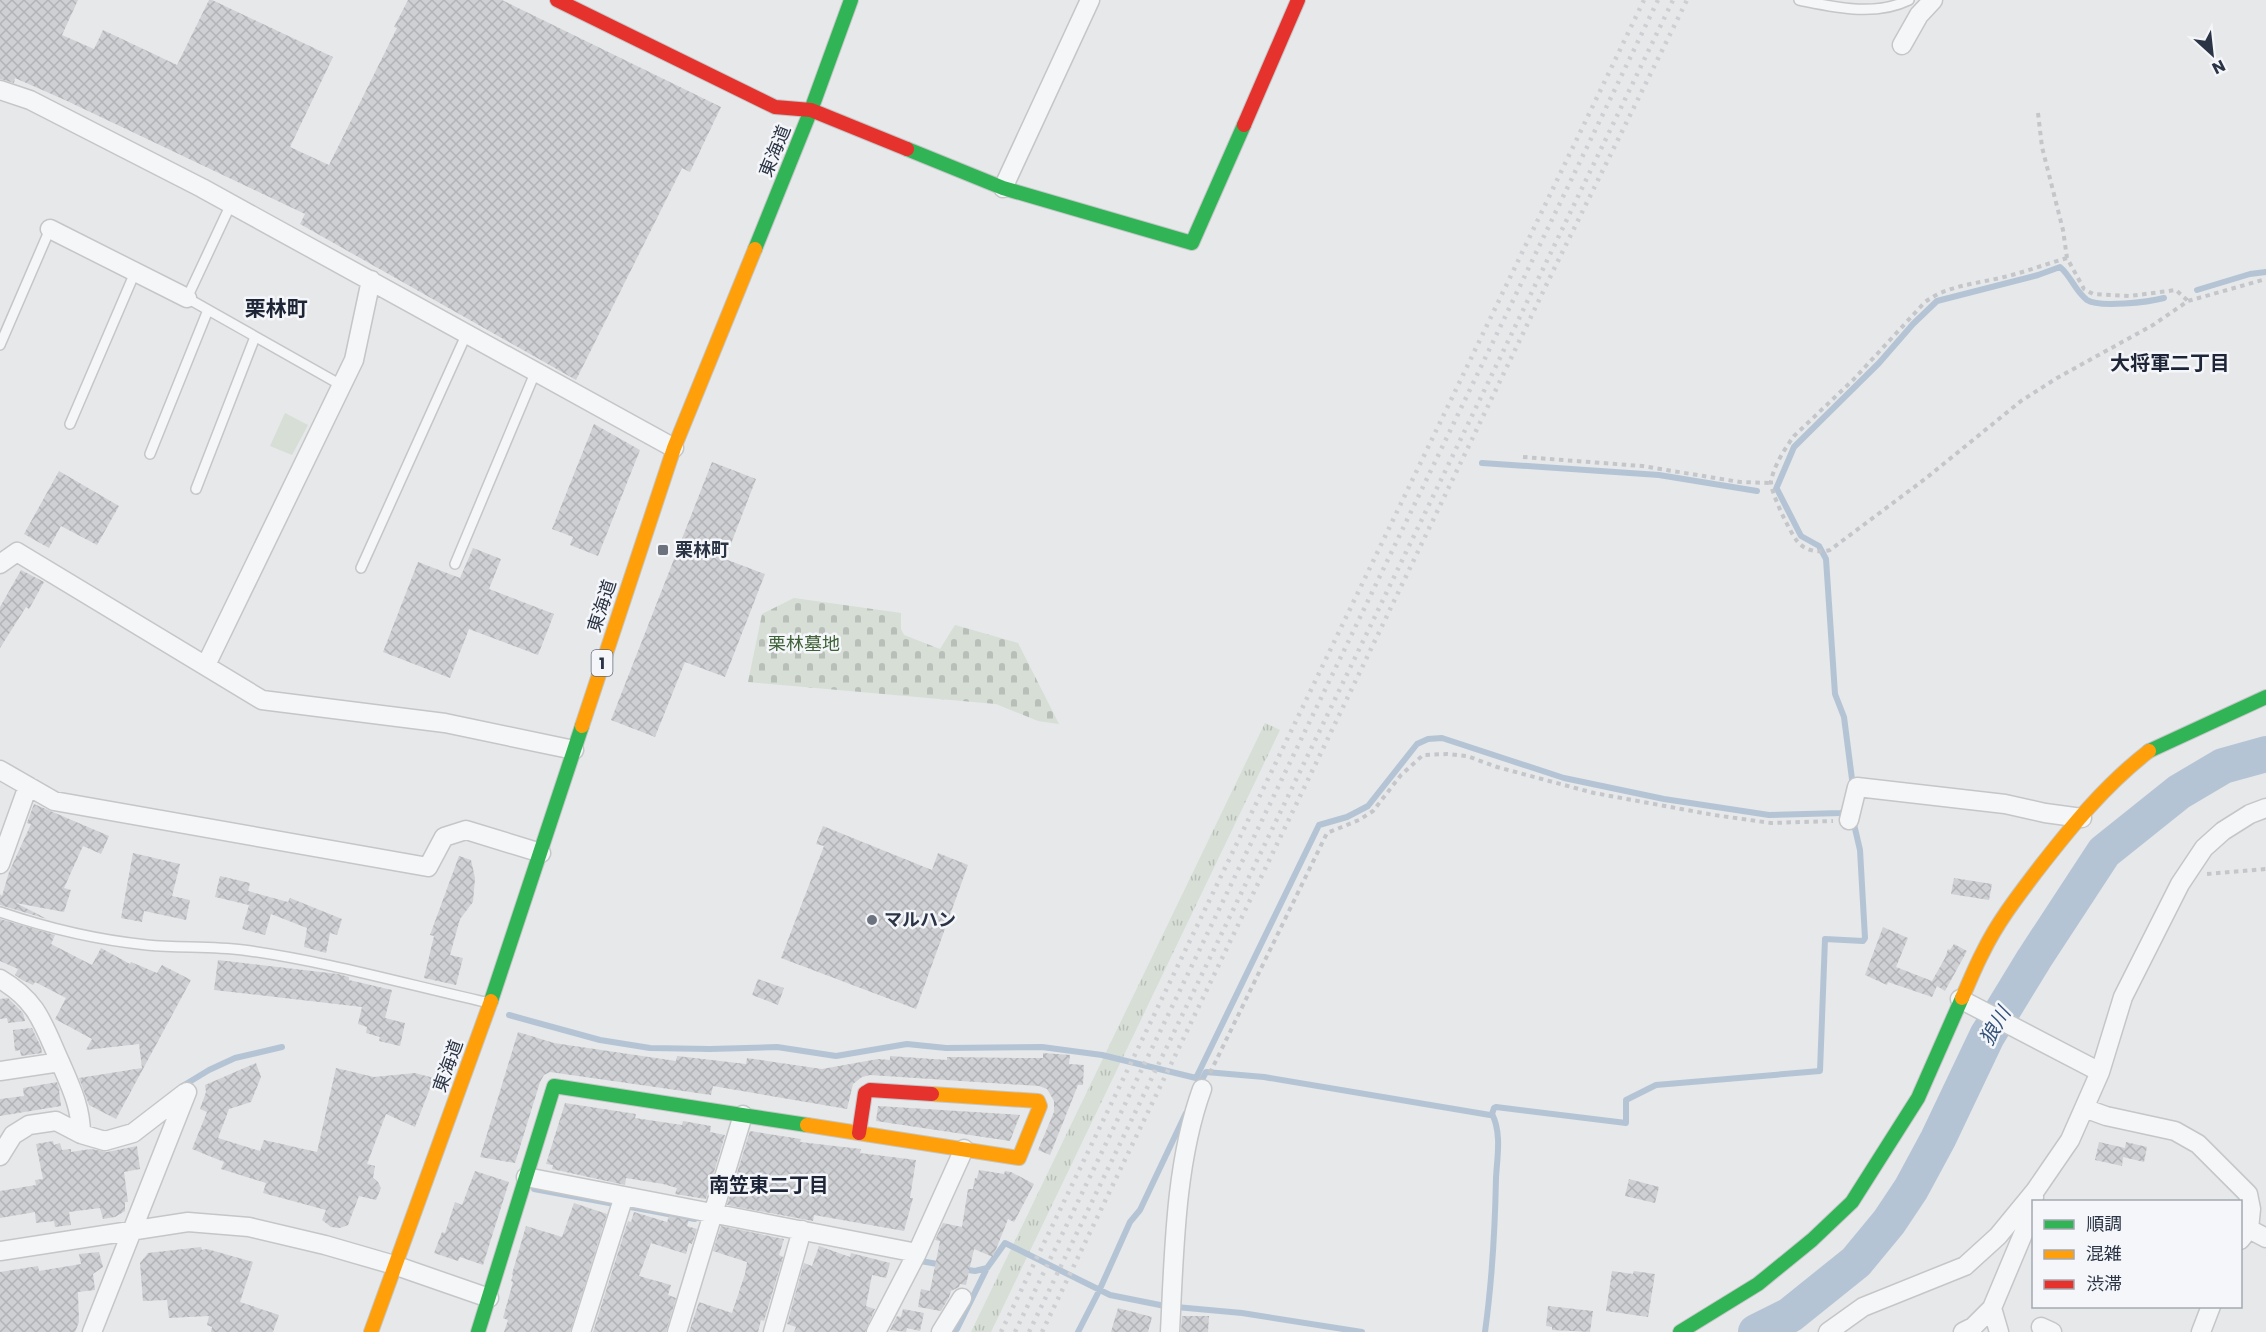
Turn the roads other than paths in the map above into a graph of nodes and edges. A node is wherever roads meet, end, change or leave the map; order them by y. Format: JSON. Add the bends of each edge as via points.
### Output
{"nodes":[{"id":1,"x":557,"y":0,"type":"edge"},
{"id":2,"x":851,"y":0,"type":"edge"},
{"id":3,"x":1089,"y":0,"type":"edge"},
{"id":4,"x":1298,"y":0,"type":"edge"},
{"id":5,"x":1799,"y":0,"type":"edge"},
{"id":6,"x":1908,"y":0,"type":"edge"},
{"id":7,"x":1933,"y":0,"type":"edge"},
{"id":8,"x":1902,"y":45,"type":"dead end"},
{"id":9,"x":0,"y":90,"type":"edge"},
{"id":10,"x":811,"y":110,"type":"junction"},
{"id":11,"x":1003,"y":188,"type":"junction"},
{"id":12,"x":231,"y":204,"type":"junction"},
{"id":13,"x":50,"y":229,"type":"joint"},
{"id":14,"x":136,"y":270,"type":"junction"},
{"id":15,"x":372,"y":280,"type":"junction"},
{"id":16,"x":186,"y":297,"type":"junction"},
{"id":17,"x":208,"y":310,"type":"junction"},
{"id":18,"x":467,"y":333,"type":"junction"},
{"id":19,"x":255,"y":337,"type":"junction"},
{"id":20,"x":0,"y":345,"type":"edge"},
{"id":21,"x":535,"y":373,"type":"junction"},
{"id":22,"x":341,"y":385,"type":"junction"},
{"id":23,"x":70,"y":424,"type":"dead end"},
{"id":24,"x":674,"y":448,"type":"junction"},
{"id":25,"x":150,"y":454,"type":"dead end"},
{"id":26,"x":196,"y":489,"type":"dead end"},
{"id":27,"x":0,"y":564,"type":"edge"},
{"id":28,"x":454,"y":564,"type":"dead end"},
{"id":29,"x":361,"y":568,"type":"dead end"},
{"id":30,"x":206,"y":665,"type":"junction"},
{"id":31,"x":2266,"y":697,"type":"edge"},
{"id":32,"x":574,"y":750,"type":"junction"},
{"id":33,"x":0,"y":770,"type":"edge"},
{"id":34,"x":28,"y":786,"type":"junction"},
{"id":35,"x":2266,"y":808,"type":"edge"},
{"id":36,"x":2082,"y":818,"type":"junction"},
{"id":37,"x":1848,"y":820,"type":"road end"},
{"id":38,"x":541,"y":853,"type":"junction"},
{"id":39,"x":0,"y":864,"type":"edge"},
{"id":40,"x":0,"y":912,"type":"edge"},
{"id":41,"x":0,"y":979,"type":"edge"},
{"id":42,"x":1960,"y":999,"type":"junction"},
{"id":43,"x":490,"y":1003,"type":"junction"},
{"id":44,"x":60,"y":1062,"type":"junction"},
{"id":45,"x":0,"y":1071,"type":"edge"},
{"id":46,"x":2100,"y":1072,"type":"junction"},
{"id":47,"x":1202,"y":1089,"type":"road end"},
{"id":48,"x":2084,"y":1108,"type":"junction"},
{"id":49,"x":743,"y":1115,"type":"junction"},
{"id":50,"x":859,"y":1133,"type":"junction"},
{"id":51,"x":81,"y":1134,"type":"junction"},
{"id":52,"x":964,"y":1149,"type":"junction"},
{"id":53,"x":0,"y":1156,"type":"edge"},
{"id":54,"x":526,"y":1177,"type":"junction"},
{"id":55,"x":2035,"y":1191,"type":"junction"},
{"id":56,"x":624,"y":1196,"type":"junction"},
{"id":57,"x":2033,"y":1200,"type":"edge"},
{"id":58,"x":2032,"y":1203,"type":"edge"},
{"id":59,"x":713,"y":1213,"type":"junction"},
{"id":60,"x":132,"y":1230,"type":"junction"},
{"id":61,"x":802,"y":1230,"type":"junction"},
{"id":62,"x":2245,"y":1234,"type":"edge"},
{"id":63,"x":2266,"y":1238,"type":"edge"},
{"id":64,"x":0,"y":1251,"type":"edge"},
{"id":65,"x":917,"y":1252,"type":"junction"},
{"id":66,"x":394,"y":1265,"type":"junction"},
{"id":67,"x":489,"y":1298,"type":"junction"},
{"id":68,"x":962,"y":1298,"type":"dead end"},
{"id":69,"x":1992,"y":1308,"type":"junction"},
{"id":70,"x":2210,"y":1308,"type":"edge"},
{"id":71,"x":482,"y":1329,"type":"edge"},
{"id":72,"x":92,"y":1332,"type":"edge"},
{"id":73,"x":370,"y":1332,"type":"edge"},
{"id":74,"x":581,"y":1332,"type":"edge"},
{"id":75,"x":677,"y":1332,"type":"edge"},
{"id":76,"x":773,"y":1332,"type":"edge"},
{"id":77,"x":876,"y":1332,"type":"edge"},
{"id":78,"x":941,"y":1332,"type":"edge"},
{"id":79,"x":1170,"y":1332,"type":"edge"},
{"id":80,"x":1680,"y":1332,"type":"edge"},
{"id":81,"x":1828,"y":1332,"type":"edge"},
{"id":82,"x":1963,"y":1332,"type":"edge"},
{"id":83,"x":1999,"y":1332,"type":"edge"},
{"id":84,"x":2201,"y":1332,"type":"edge"}],
"edges":[{"from":1,"to":10,"type":"main road","via":[[775,107]]},
{"from":2,"to":10,"type":"main road","name":"東海道","number":"1"},
{"from":3,"to":11,"type":"street"},
{"from":4,"to":11,"type":"main road","via":[[1192,243]]},
{"from":5,"to":6,"type":"lane","via":[[1862,10]]},
{"from":7,"to":8,"type":"street","via":[[1919,15]]},
{"from":9,"to":12,"type":"street","via":[[30,100]]},
{"from":10,"to":11,"type":"main road"},
{"from":10,"to":24,"type":"main road","name":"東海道","number":"1"},
{"from":12,"to":15,"type":"street"},
{"from":12,"to":16,"type":"lane"},
{"from":13,"to":14,"type":"street"},
{"from":13,"to":20,"type":"lane"},
{"from":14,"to":16,"type":"street"},
{"from":14,"to":23,"type":"lane"},
{"from":15,"to":18,"type":"street"},
{"from":15,"to":22,"type":"street","via":[[354,360]]},
{"from":16,"to":17,"type":"lane"},
{"from":17,"to":19,"type":"lane"},
{"from":17,"to":25,"type":"lane"},
{"from":18,"to":21,"type":"street"},
{"from":18,"to":29,"type":"lane"},
{"from":19,"to":22,"type":"lane"},
{"from":19,"to":26,"type":"lane"},
{"from":21,"to":24,"type":"street"},
{"from":21,"to":28,"type":"lane"},
{"from":22,"to":30,"type":"street"},
{"from":24,"to":32,"type":"main road","name":"東海道","number":"1"},
{"from":27,"to":30,"type":"street","via":[[17,552]]},
{"from":30,"to":32,"type":"street","via":[[262,700],[445,723]]},
{"from":31,"to":36,"type":"main road","via":[[2149,751],[2123,771]]},
{"from":32,"to":38,"type":"main road","name":"東海道","number":"1"},
{"from":33,"to":34,"type":"street"},
{"from":34,"to":38,"type":"street","via":[[54,801],[428,867],[444,837],[466,830]]},
{"from":34,"to":39,"type":"street"},
{"from":35,"to":46,"type":"street","via":[[2223,831],[2204,848],[2180,884],[2123,997]]},
{"from":36,"to":37,"type":"street","via":[[2005,804],[1857,787]]},
{"from":36,"to":42,"type":"main road","via":[[2012,904]]},
{"from":38,"to":43,"type":"main road","name":"東海道","number":"1"},
{"from":40,"to":43,"type":"lane","via":[[80,934],[146,945],[241,950],[294,958]]},
{"from":41,"to":44,"type":"street","via":[[21,992],[41,1017]]},
{"from":42,"to":46,"type":"street"},
{"from":42,"to":80,"type":"main road","via":[[1918,1098],[1852,1202],[1758,1284]]},
{"from":43,"to":66,"type":"main road","name":"東海道","number":"1"},
{"from":44,"to":45,"type":"street"},
{"from":44,"to":51,"type":"street","via":[[73,1089]]},
{"from":46,"to":48,"type":"street"},
{"from":47,"to":79,"type":"street","via":[[1191,1119],[1176,1221]]},
{"from":48,"to":55,"type":"street","via":[[2070,1140]]},
{"from":48,"to":62,"type":"street","via":[[2175,1131],[2198,1144],[2248,1194],[2252,1209]]},
{"from":49,"to":50,"type":"main road"},
{"from":49,"to":54,"type":"main road","via":[[554,1086]]},
{"from":49,"to":59,"type":"street"},
{"from":50,"to":52,"type":"main road"},
{"from":50,"to":52,"type":"main road","via":[[865,1093],[870,1090],[1038,1101],[1040,1106],[1019,1158]]},
{"from":51,"to":53,"type":"street","via":[[56,1121],[28,1125],[13,1135]]},
{"from":51,"to":60,"type":"street","via":[[105,1141],[133,1133],[187,1092]]},
{"from":52,"to":65,"type":"street"},
{"from":54,"to":56,"type":"street"},
{"from":54,"to":67,"type":"main road"},
{"from":55,"to":57,"type":"street"},
{"from":55,"to":81,"type":"street","via":[[1998,1236],[1965,1266],[1863,1307]]},
{"from":56,"to":59,"type":"street"},
{"from":56,"to":74,"type":"street"},
{"from":58,"to":69,"type":"street"},
{"from":59,"to":61,"type":"street"},
{"from":59,"to":75,"type":"street"},
{"from":60,"to":64,"type":"street"},
{"from":60,"to":66,"type":"street","via":[[188,1222],[249,1227]]},
{"from":60,"to":72,"type":"street"},
{"from":61,"to":65,"type":"street"},
{"from":61,"to":76,"type":"street"},
{"from":62,"to":63,"type":"street"},
{"from":65,"to":77,"type":"street"},
{"from":66,"to":67,"type":"street"},
{"from":66,"to":73,"type":"main road","name":"東海道","number":"1"},
{"from":67,"to":71,"type":"main road"},
{"from":68,"to":78,"type":"street"},
{"from":69,"to":82,"type":"street"},
{"from":69,"to":83,"type":"street"},
{"from":70,"to":84,"type":"street"}]}
